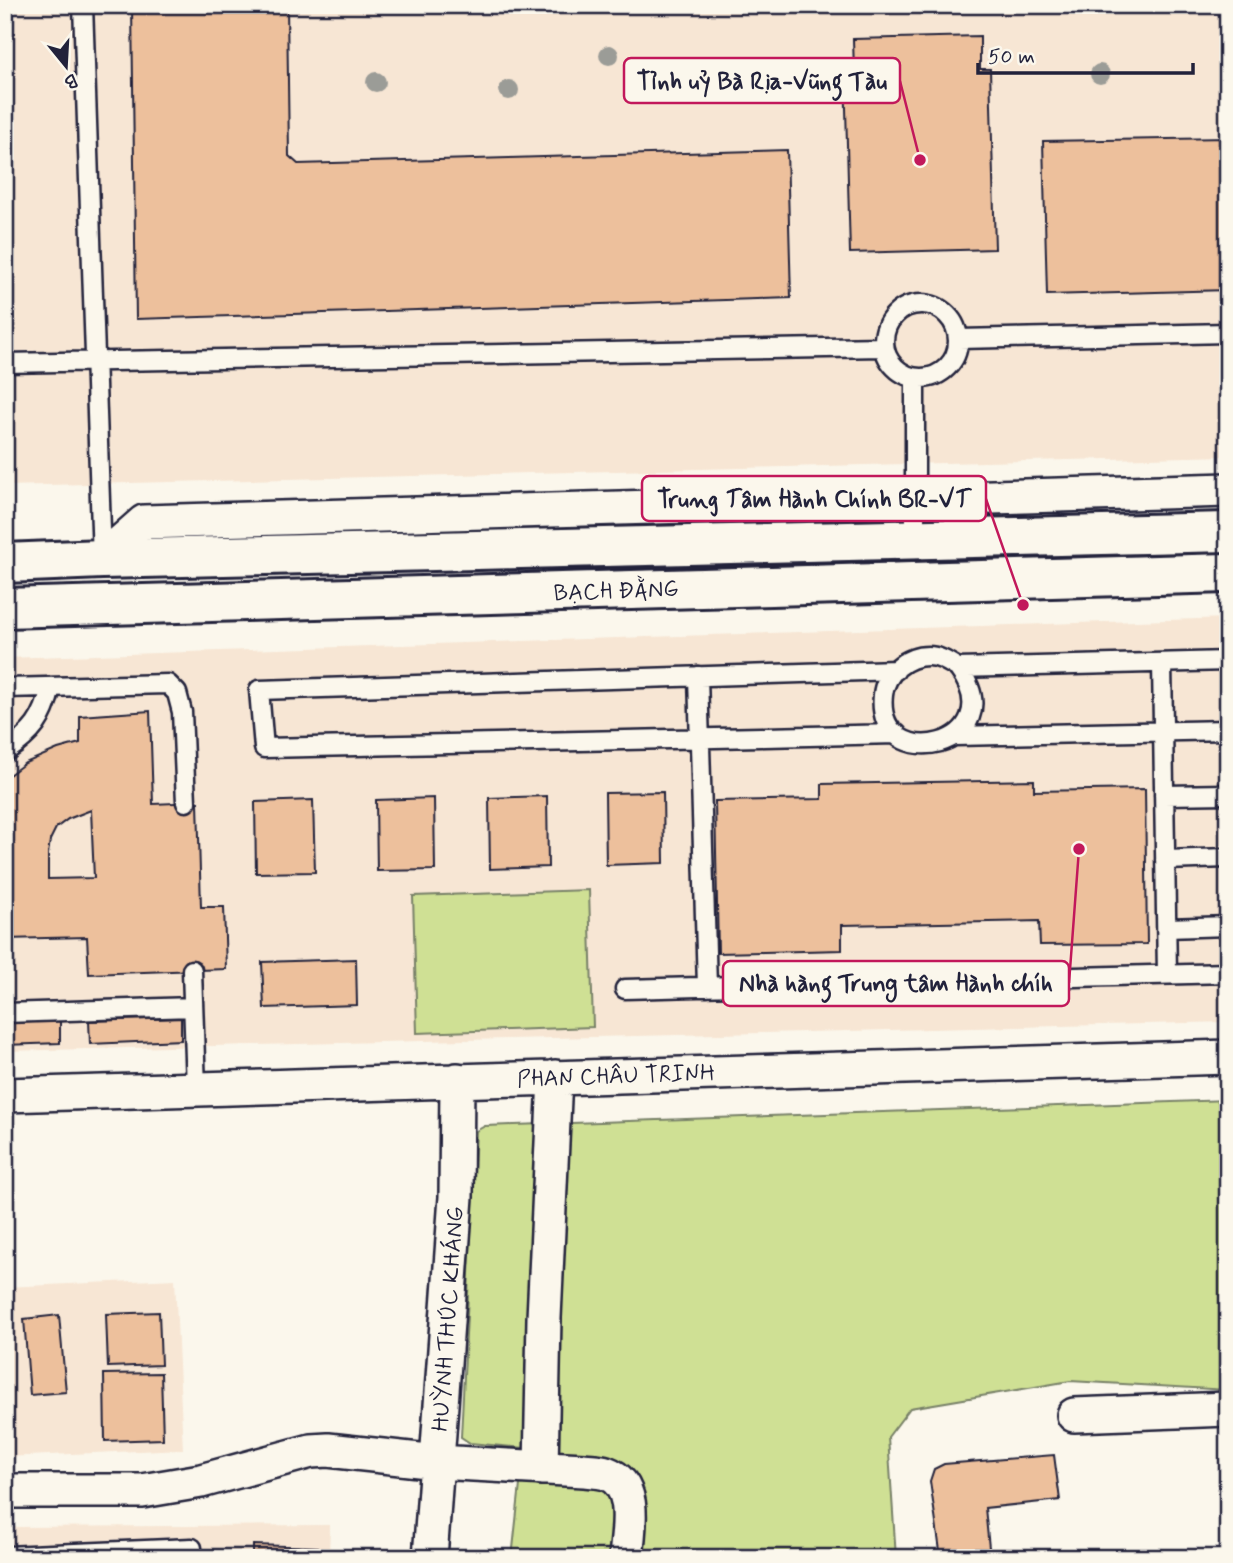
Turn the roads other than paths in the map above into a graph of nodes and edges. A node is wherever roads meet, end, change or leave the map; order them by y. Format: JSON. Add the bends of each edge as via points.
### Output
{"nodes":[{"id":1,"x":83,"y":5,"type":"edge"},
{"id":2,"x":1228,"y":333,"type":"edge"},
{"id":3,"x":959,"y":340,"type":"junction"},
{"id":4,"x":883,"y":347,"type":"junction"},
{"id":5,"x":95,"y":361,"type":"junction"},
{"id":6,"x":5,"y":363,"type":"edge"},
{"id":7,"x":915,"y":379,"type":"junction"},
{"id":8,"x":1228,"y":490,"type":"edge"},
{"id":9,"x":915,"y":498,"type":"junction"},
{"id":10,"x":1228,"y":532,"type":"edge"},
{"id":11,"x":915,"y":539,"type":"junction"},
{"id":12,"x":102,"y":559,"type":"junction"},
{"id":13,"x":5,"y":563,"type":"edge"},
{"id":14,"x":1228,"y":573,"type":"edge"},
{"id":15,"x":914,"y":581,"type":"junction"},
{"id":16,"x":5,"y":608,"type":"edge"},
{"id":17,"x":1228,"y":661,"type":"edge"},
{"id":18,"x":1162,"y":663,"type":"junction"},
{"id":19,"x":958,"y":668,"type":"junction"},
{"id":20,"x":895,"y":670,"type":"junction"},
{"id":21,"x":698,"y":676,"type":"junction"},
{"id":22,"x":5,"y":688,"type":"edge"},
{"id":23,"x":51,"y":688,"type":"junction"},
{"id":24,"x":1228,"y":730,"type":"edge"},
{"id":25,"x":1163,"y":732,"type":"junction"},
{"id":26,"x":897,"y":734,"type":"junction"},
{"id":27,"x":955,"y":736,"type":"junction"},
{"id":28,"x":700,"y":739,"type":"junction"},
{"id":29,"x":5,"y":752,"type":"edge"},
{"id":30,"x":1228,"y":793,"type":"edge"},
{"id":31,"x":1164,"y":795,"type":"junction"},
{"id":32,"x":186,"y":802,"type":"dead end"},
{"id":33,"x":1228,"y":858,"type":"edge"},
{"id":34,"x":1165,"y":860,"type":"junction"},
{"id":35,"x":1228,"y":926,"type":"edge"},
{"id":36,"x":1167,"y":928,"type":"junction"},
{"id":37,"x":192,"y":970,"type":"dead end"},
{"id":38,"x":1228,"y":973,"type":"edge"},
{"id":39,"x":1167,"y":974,"type":"junction"},
{"id":40,"x":707,"y":987,"type":"junction"},
{"id":41,"x":625,"y":989,"type":"dead end"},
{"id":42,"x":193,"y":1007,"type":"junction"},
{"id":43,"x":5,"y":1013,"type":"edge"},
{"id":44,"x":1228,"y":1057,"type":"edge"},
{"id":45,"x":555,"y":1077,"type":"junction"},
{"id":46,"x":457,"y":1080,"type":"junction"},
{"id":47,"x":196,"y":1089,"type":"junction"},
{"id":48,"x":5,"y":1095,"type":"edge"},
{"id":49,"x":1228,"y":1409,"type":"edge"},
{"id":50,"x":1074,"y":1415,"type":"dead end"},
{"id":51,"x":437,"y":1462,"type":"junction"},
{"id":52,"x":541,"y":1468,"type":"junction"},
{"id":53,"x":5,"y":1491,"type":"edge"},
{"id":54,"x":5,"y":1556,"type":"edge"},
{"id":55,"x":192,"y":1558,"type":"edge"},
{"id":56,"x":430,"y":1558,"type":"edge"},
{"id":57,"x":626,"y":1558,"type":"edge"}],
"edges":[{"from":1,"to":5,"type":"lane"},
{"from":2,"to":3,"type":"lane"},
{"from":3,"to":4,"type":"lane","via":[[953,322],[942,310],[926,304],[895,314],[885,328]]},
{"from":3,"to":7,"type":"lane","via":[[946,369],[932,378]]},
{"from":4,"to":5,"type":"lane"},
{"from":4,"to":7,"type":"lane","via":[[899,373]]},
{"from":5,"to":6,"type":"lane"},
{"from":5,"to":12,"type":"lane"},
{"from":7,"to":9,"type":"lane"},
{"from":8,"to":9,"type":"street"},
{"from":9,"to":11,"type":"lane"},
{"from":9,"to":12,"type":"street","via":[[144,522]]},
{"from":10,"to":11,"type":"street","name":"BẠCH ĐẰNG"},
{"from":11,"to":12,"type":"street","name":"BẠCH ĐẰNG"},
{"from":11,"to":15,"type":"street"},
{"from":12,"to":13,"type":"street","name":"BẠCH ĐẰNG"},
{"from":14,"to":15,"type":"street","name":"BẠCH ĐẰNG"},
{"from":15,"to":16,"type":"street","name":"BẠCH ĐẰNG"},
{"from":17,"to":18,"type":"lane"},
{"from":18,"to":19,"type":"lane"},
{"from":18,"to":25,"type":"lane"},
{"from":19,"to":20,"type":"lane","via":[[929,656],[914,658]]},
{"from":19,"to":27,"type":"lane","via":[[972,695],[968,718]]},
{"from":20,"to":21,"type":"lane"},
{"from":20,"to":26,"type":"lane","via":[[883,691],[882,707]]},
{"from":21,"to":28,"type":"lane"},
{"from":21,"to":28,"type":"lane","via":[[259,690],[264,748]]},
{"from":22,"to":23,"type":"lane"},
{"from":23,"to":29,"type":"lane","via":[[36,727]]},
{"from":23,"to":32,"type":"lane","via":[[167,684],[177,693],[182,712]]},
{"from":24,"to":25,"type":"lane"},
{"from":25,"to":27,"type":"lane"},
{"from":25,"to":31,"type":"lane"},
{"from":26,"to":27,"type":"lane","via":[[926,746]]},
{"from":26,"to":28,"type":"lane"},
{"from":28,"to":40,"type":"lane"},
{"from":30,"to":31,"type":"lane"},
{"from":31,"to":34,"type":"lane"},
{"from":33,"to":34,"type":"lane"},
{"from":34,"to":36,"type":"lane"},
{"from":35,"to":36,"type":"lane"},
{"from":36,"to":39,"type":"lane"},
{"from":37,"to":42,"type":"lane"},
{"from":38,"to":39,"type":"lane"},
{"from":39,"to":40,"type":"lane"},
{"from":40,"to":41,"type":"lane"},
{"from":42,"to":43,"type":"lane"},
{"from":42,"to":47,"type":"lane"},
{"from":44,"to":45,"type":"street","name":"PHAN CHÂU TRINH"},
{"from":45,"to":46,"type":"street","name":"PHAN CHÂU TRINH"},
{"from":45,"to":52,"type":"street"},
{"from":46,"to":47,"type":"street","name":"PHAN CHÂU TRINH"},
{"from":46,"to":51,"type":"street","name":"HUỲNH THÚC KHÁNG","via":[[456,1197]]},
{"from":47,"to":48,"type":"street","name":"PHAN CHÂU TRINH"},
{"from":49,"to":50,"type":"street"},
{"from":51,"to":52,"type":"street"},
{"from":51,"to":53,"type":"street","via":[[311,1451],[201,1481],[142,1491]]},
{"from":51,"to":56,"type":"street","name":"HUỲNH THÚC KHÁNG"},
{"from":52,"to":57,"type":"street","via":[[606,1474],[619,1481],[628,1496]]},
{"from":54,"to":55,"type":"lane","via":[[192,1548]]}]}
